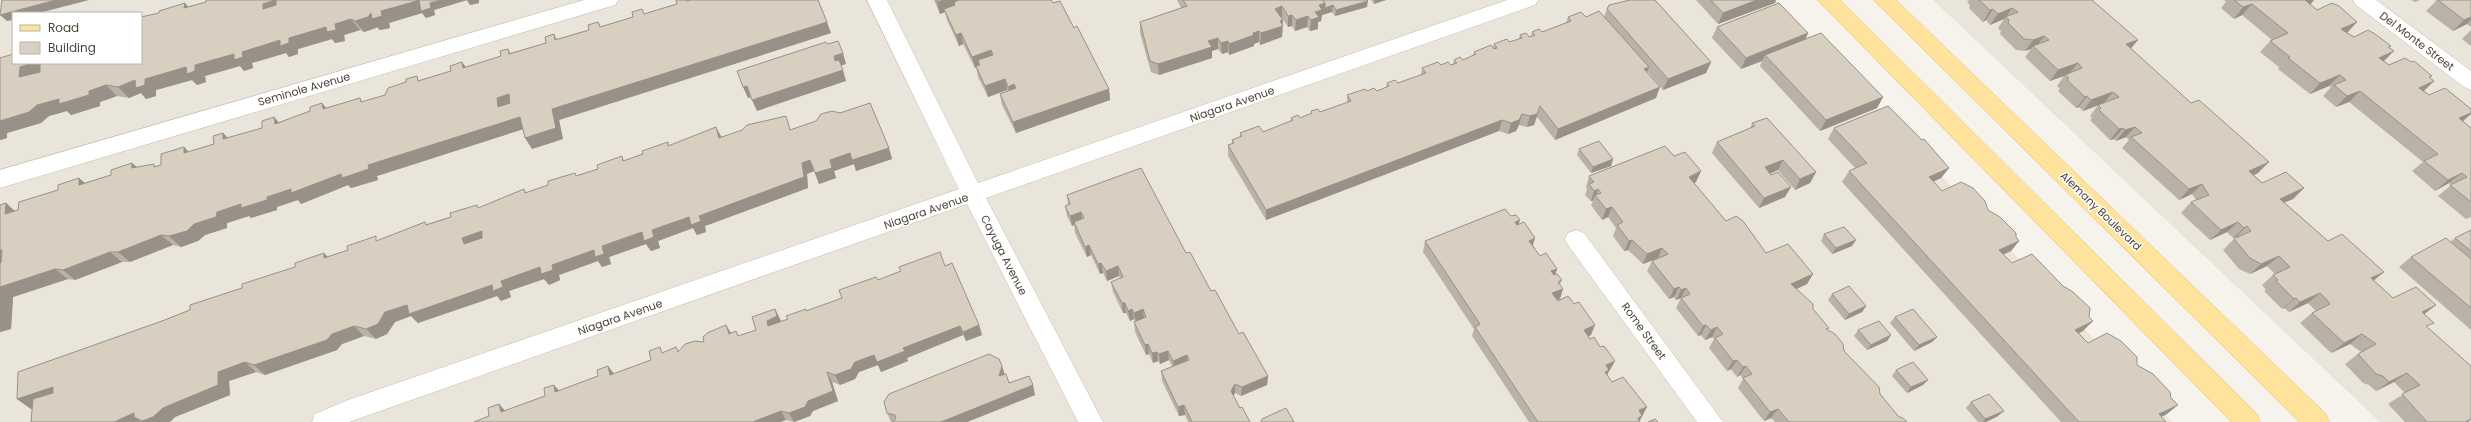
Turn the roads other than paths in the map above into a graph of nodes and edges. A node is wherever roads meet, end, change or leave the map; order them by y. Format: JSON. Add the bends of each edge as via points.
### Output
{"nodes":[{"id":1,"x":608,"y":0,"type":"edge"},
{"id":2,"x":877,"y":0,"type":"edge"},
{"id":3,"x":1528,"y":0,"type":"edge"},
{"id":4,"x":1828,"y":0,"type":"edge"},
{"id":5,"x":1884,"y":0,"type":"edge"},
{"id":6,"x":2363,"y":0,"type":"edge"},
{"id":7,"x":2471,"y":82,"type":"edge"},
{"id":8,"x":0,"y":179,"type":"edge"},
{"id":9,"x":973,"y":195,"type":"junction"},
{"id":10,"x":1576,"y":239,"type":"dead end"},
{"id":11,"x":324,"y":422,"type":"edge"},
{"id":12,"x":1091,"y":422,"type":"edge"},
{"id":13,"x":1711,"y":422,"type":"edge"},
{"id":14,"x":2248,"y":422,"type":"edge"},
{"id":15,"x":2318,"y":422,"type":"edge"}],
"edges":[{"from":1,"to":8,"type":"street","name":"Seminole Avenue"},
{"from":2,"to":9,"type":"street","name":"Cayuga Avenue"},
{"from":3,"to":9,"type":"street","name":"Niagara Avenue"},
{"from":4,"to":14,"type":"main road"},
{"from":5,"to":15,"type":"main road","name":"Alemany Boulevard"},
{"from":6,"to":7,"type":"street","name":"Del Monte Street"},
{"from":9,"to":11,"type":"street","name":"Niagara Avenue","via":[[348,410]]},
{"from":9,"to":12,"type":"street","name":"Cayuga Avenue"},
{"from":10,"to":13,"type":"street","name":"Rome Street"}]}
